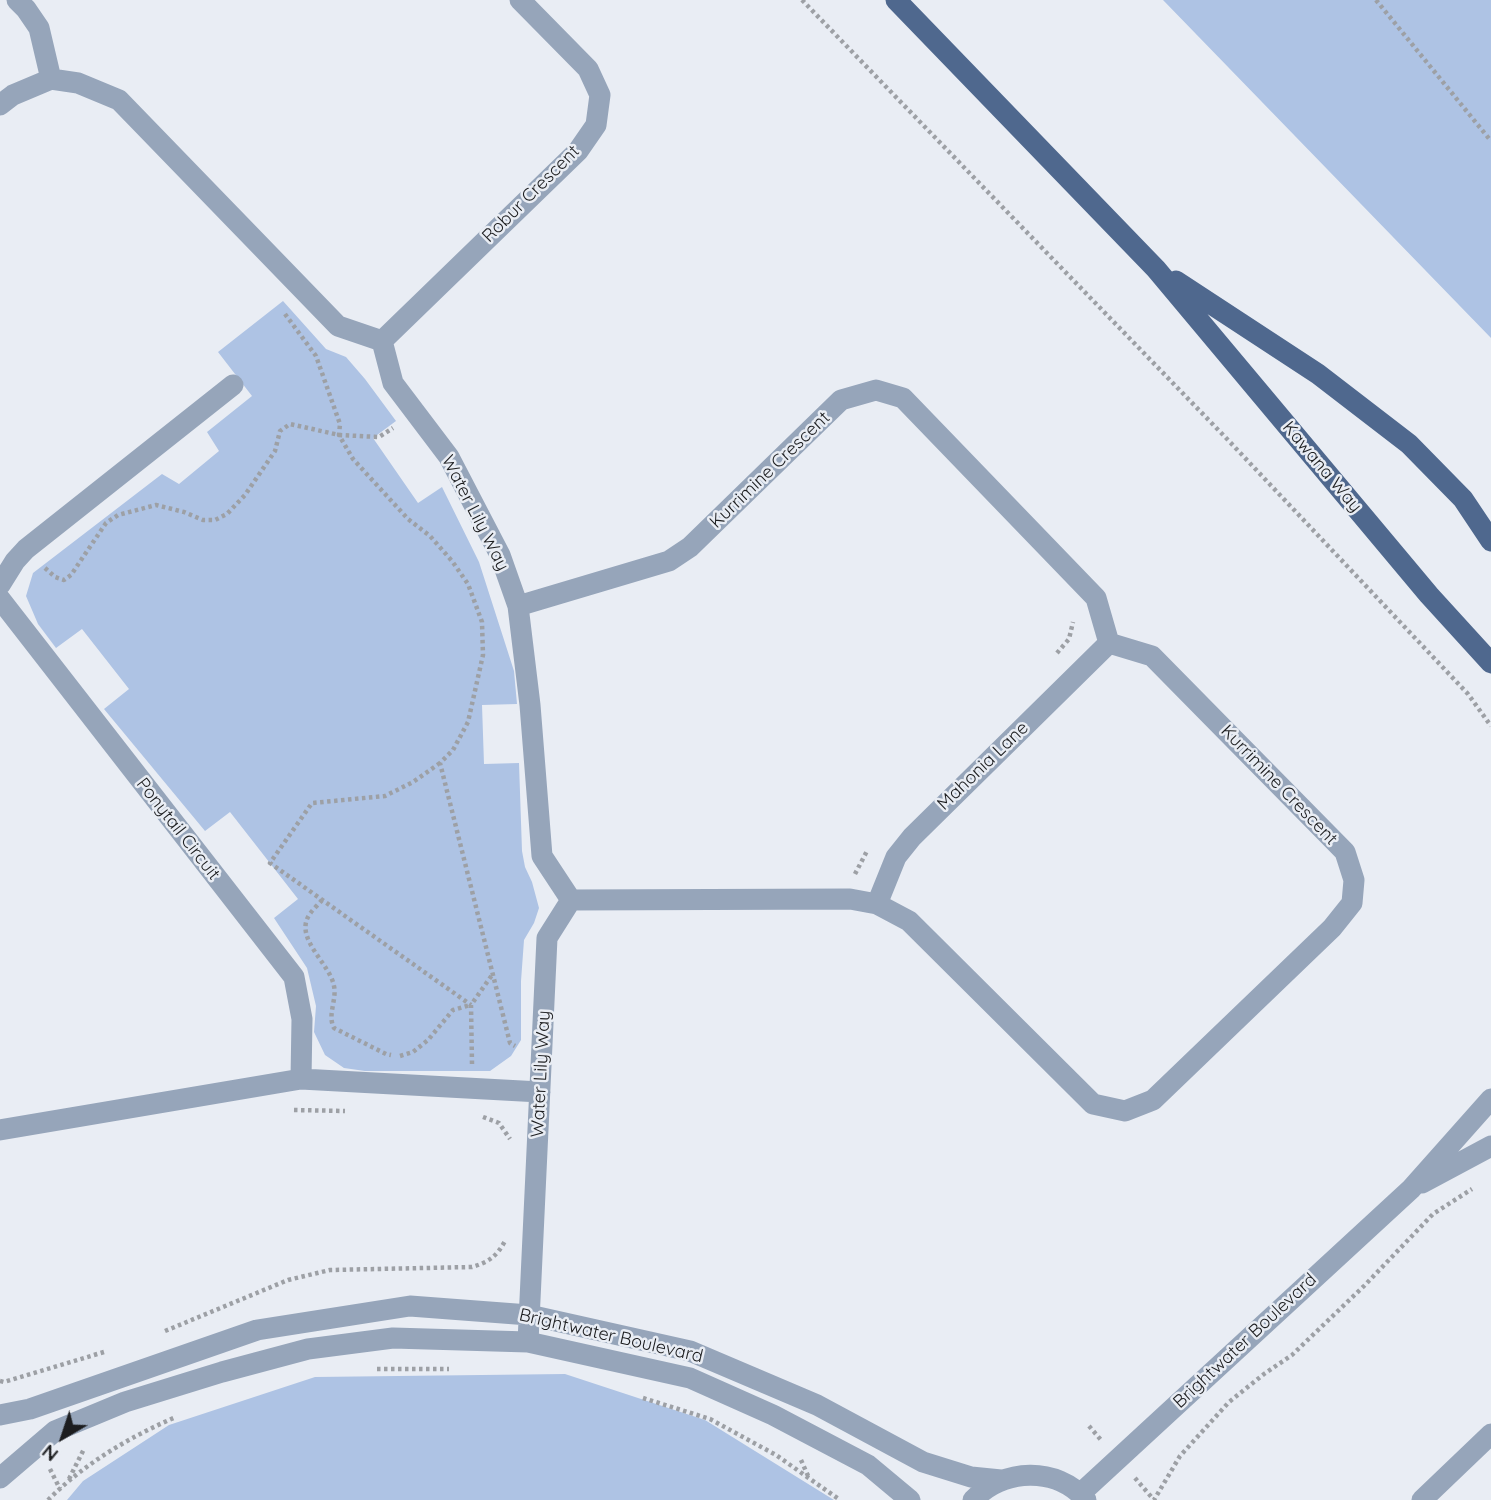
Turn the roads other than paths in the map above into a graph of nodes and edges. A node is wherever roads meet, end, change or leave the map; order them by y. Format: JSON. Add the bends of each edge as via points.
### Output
{"nodes":[{"id":1,"x":17,"y":0,"type":"edge"},
{"id":2,"x":520,"y":0,"type":"edge"},
{"id":3,"x":896,"y":0,"type":"edge"},
{"id":4,"x":51,"y":79,"type":"junction"},
{"id":5,"x":0,"y":105,"type":"edge"},
{"id":6,"x":1156,"y":269,"type":"junction"},
{"id":7,"x":382,"y":341,"type":"junction"},
{"id":8,"x":233,"y":385,"type":"dead end"},
{"id":9,"x":1491,"y":541,"type":"edge"},
{"id":10,"x":0,"y":585,"type":"edge"},
{"id":11,"x":0,"y":599,"type":"edge"},
{"id":12,"x":518,"y":606,"type":"junction"},
{"id":13,"x":1109,"y":643,"type":"junction"},
{"id":14,"x":1491,"y":663,"type":"edge"},
{"id":15,"x":571,"y":900,"type":"junction"},
{"id":16,"x":877,"y":904,"type":"junction"},
{"id":17,"x":301,"y":1079,"type":"junction"},
{"id":18,"x":540,"y":1092,"type":"junction"},
{"id":19,"x":1491,"y":1099,"type":"edge"},
{"id":20,"x":0,"y":1130,"type":"edge"},
{"id":21,"x":1491,"y":1146,"type":"edge"},
{"id":22,"x":1411,"y":1189,"type":"junction"},
{"id":23,"x":529,"y":1315,"type":"junction"},
{"id":24,"x":528,"y":1342,"type":"junction"},
{"id":25,"x":0,"y":1416,"type":"edge"},
{"id":26,"x":1491,"y":1434,"type":"edge"},
{"id":27,"x":0,"y":1478,"type":"edge"},
{"id":28,"x":1001,"y":1480,"type":"junction"},
{"id":29,"x":1083,"y":1497,"type":"edge"},
{"id":30,"x":910,"y":1500,"type":"edge"},
{"id":31,"x":974,"y":1500,"type":"edge"},
{"id":32,"x":1422,"y":1500,"type":"edge"}],
"edges":[{"from":1,"to":4,"type":"street","via":[[39,27]]},
{"from":2,"to":7,"type":"street","name":"Robur Crescent","via":[[588,69],[600,95],[596,125],[578,150]]},
{"from":3,"to":6,"type":"main road","name":"Kawana Way"},
{"from":4,"to":5,"type":"street"},
{"from":4,"to":7,"type":"street","via":[[78,83],[119,100],[338,326]]},
{"from":6,"to":9,"type":"main road","name":"Kawana Way","via":[[1318,374],[1409,443],[1463,499]]},
{"from":6,"to":14,"type":"main road","name":"Kawana Way","via":[[1420,585]]},
{"from":7,"to":12,"type":"street","name":"Water Lily Way","via":[[393,383],[449,457],[500,555]]},
{"from":8,"to":10,"type":"street","via":[[26,549]]},
{"from":11,"to":17,"type":"street","name":"Ponytail Circuit","via":[[294,978],[302,1019]]},
{"from":12,"to":13,"type":"street","name":"Kurrimine Crescent","via":[[669,561],[690,547],[841,400],[876,390],[902,398],[1096,598]]},
{"from":12,"to":15,"type":"street","name":"Water Lily Way","via":[[542,856]]},
{"from":13,"to":16,"type":"street","name":"Mahonia Lane","via":[[912,837],[896,857]]},
{"from":13,"to":16,"type":"street","name":"Kurrimine Crescent","via":[[1152,656],[1345,852],[1354,880],[1352,903],[1332,928],[1153,1100],[1125,1111],[1093,1104],[909,921]]},
{"from":15,"to":16,"type":"street","name":"Kurrimine Crescent","via":[[850,900]]},
{"from":15,"to":18,"type":"street","name":"Water Lily Way","via":[[547,938]]},
{"from":17,"to":18,"type":"street"},
{"from":17,"to":20,"type":"street"},
{"from":18,"to":23,"type":"street","name":"Water Lily Way"},
{"from":19,"to":22,"type":"street","name":"Brightwater Boulevard"},
{"from":21,"to":22,"type":"street","name":"Brightwater Boulevard"},
{"from":22,"to":29,"type":"street","name":"Brightwater Boulevard"},
{"from":23,"to":24,"type":"street","name":"Water Lily Way"},
{"from":23,"to":25,"type":"street","name":"Brightwater Boulevard","via":[[410,1306],[257,1330]]},
{"from":23,"to":28,"type":"street","name":"Brightwater Boulevard","via":[[690,1351],[817,1405],[923,1462],[971,1477]]},
{"from":24,"to":27,"type":"street","name":"Brightwater Boulevard","via":[[393,1338],[308,1349],[222,1371],[125,1402],[55,1431]]},
{"from":24,"to":30,"type":"street","name":"Brightwater Boulevard","via":[[690,1378],[774,1415],[868,1465]]},
{"from":26,"to":32,"type":"street"},
{"from":28,"to":29,"type":"street","via":[[1043,1475],[1063,1482]]},
{"from":28,"to":31,"type":"street"}]}
